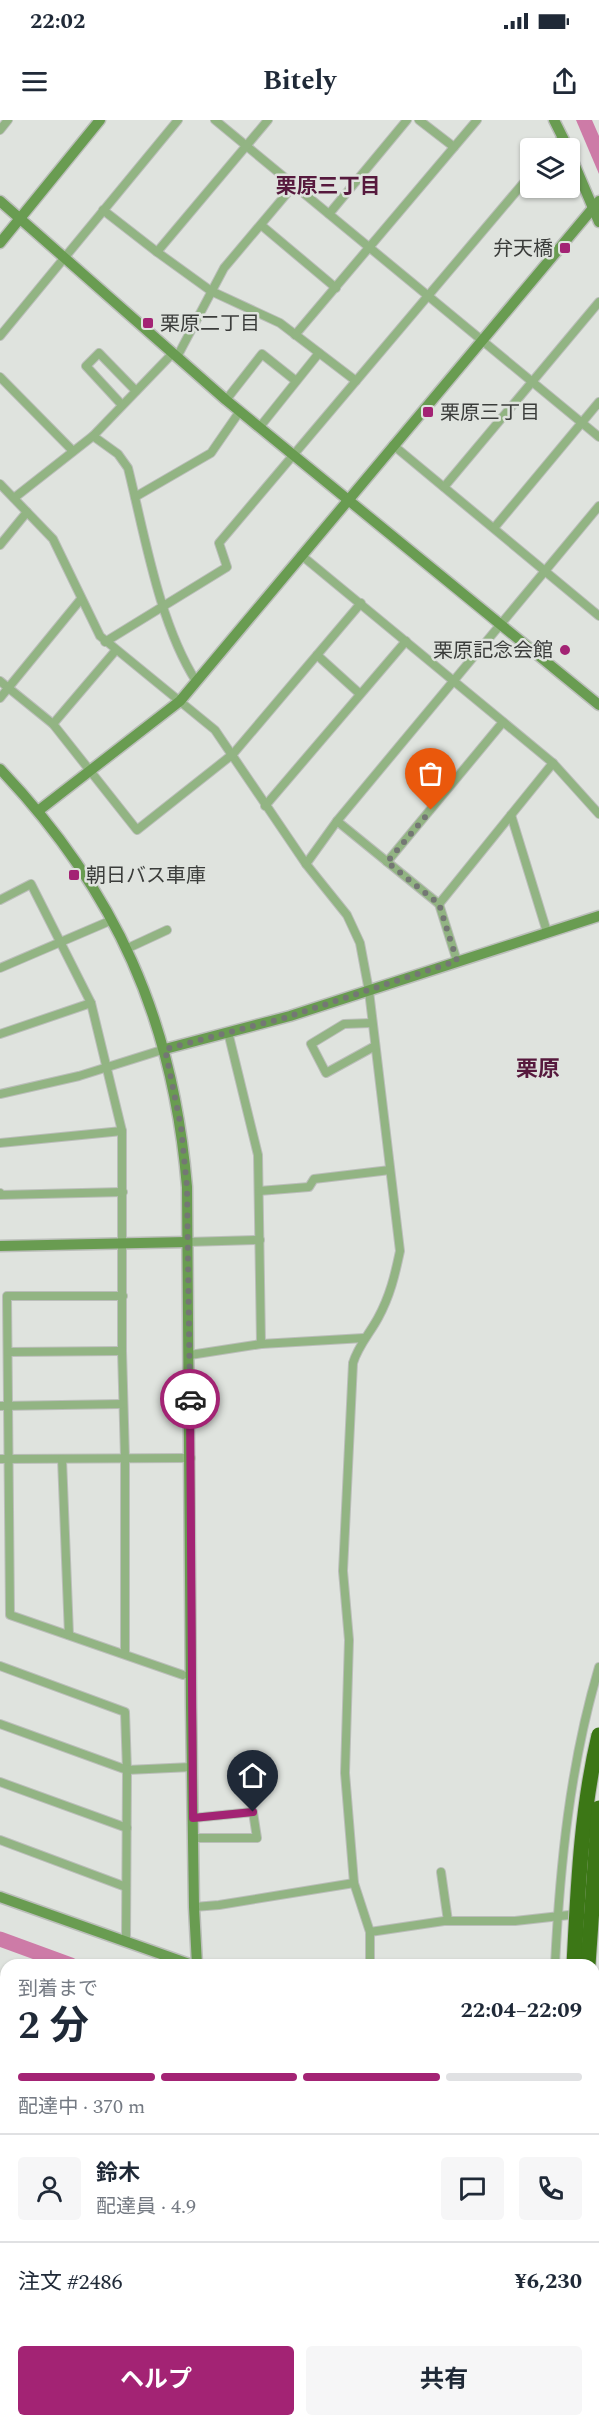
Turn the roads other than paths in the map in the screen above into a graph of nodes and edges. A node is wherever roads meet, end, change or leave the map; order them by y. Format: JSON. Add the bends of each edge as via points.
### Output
{"nodes":[{"id":1,"x":8,"y":120,"type":"edge"},
{"id":2,"x":100,"y":120,"type":"edge"},
{"id":3,"x":178,"y":120,"type":"edge"},
{"id":4,"x":215,"y":120,"type":"edge"},
{"id":5,"x":268,"y":120,"type":"edge"},
{"id":6,"x":407,"y":120,"type":"edge"},
{"id":7,"x":419,"y":120,"type":"edge"},
{"id":8,"x":477,"y":120,"type":"edge"},
{"id":9,"x":554,"y":120,"type":"edge"},
{"id":10,"x":0,"y":130,"type":"edge"},
{"id":11,"x":562,"y":137,"type":"edge"},
{"id":12,"x":247,"y":146,"type":"junction"},
{"id":13,"x":454,"y":147,"type":"junction"},
{"id":14,"x":580,"y":173,"type":"edge"},
{"id":15,"x":294,"y":185,"type":"junction"},
{"id":16,"x":520,"y":187,"type":"edge"},
{"id":17,"x":0,"y":201,"type":"edge"},
{"id":18,"x":596,"y":204,"type":"edge"},
{"id":19,"x":103,"y":210,"type":"junction"},
{"id":20,"x":329,"y":214,"type":"junction"},
{"id":21,"x":19,"y":219,"type":"junction"},
{"id":22,"x":599,"y":222,"type":"edge"},
{"id":23,"x":261,"y":225,"type":"junction"},
{"id":24,"x":0,"y":243,"type":"edge"},
{"id":25,"x":370,"y":248,"type":"junction"},
{"id":26,"x":157,"y":252,"type":"junction"},
{"id":27,"x":63,"y":258,"type":"junction"},
{"id":28,"x":336,"y":288,"type":"junction"},
{"id":29,"x":211,"y":291,"type":"junction"},
{"id":30,"x":428,"y":297,"type":"junction"},
{"id":31,"x":599,"y":302,"type":"edge"},
{"id":32,"x":295,"y":335,"type":"junction"},
{"id":33,"x":0,"y":336,"type":"edge"},
{"id":34,"x":482,"y":340,"type":"junction"},
{"id":35,"x":319,"y":353,"type":"junction"},
{"id":36,"x":175,"y":355,"type":"junction"},
{"id":37,"x":0,"y":376,"type":"edge"},
{"id":38,"x":296,"y":381,"type":"junction"},
{"id":39,"x":356,"y":381,"type":"junction"},
{"id":40,"x":532,"y":381,"type":"junction"},
{"id":41,"x":136,"y":391,"type":"junction"},
{"id":42,"x":226,"y":400,"type":"junction"},
{"id":43,"x":599,"y":402,"type":"edge"},
{"id":44,"x":122,"y":405,"type":"junction"},
{"id":45,"x":240,"y":411,"type":"junction"},
{"id":46,"x":581,"y":422,"type":"junction"},
{"id":47,"x":259,"y":428,"type":"junction"},
{"id":48,"x":93,"y":436,"type":"junction"},
{"id":49,"x":599,"y":437,"type":"edge"},
{"id":50,"x":393,"y":445,"type":"junction"},
{"id":51,"x":73,"y":451,"type":"junction"},
{"id":52,"x":293,"y":456,"type":"junction"},
{"id":53,"x":0,"y":484,"type":"edge"},
{"id":54,"x":444,"y":487,"type":"junction"},
{"id":55,"x":135,"y":497,"type":"junction"},
{"id":56,"x":14,"y":498,"type":"junction"},
{"id":57,"x":348,"y":499,"type":"junction"},
{"id":58,"x":599,"y":506,"type":"edge"},
{"id":59,"x":27,"y":512,"type":"junction"},
{"id":60,"x":494,"y":528,"type":"junction"},
{"id":61,"x":0,"y":546,"type":"edge"},
{"id":62,"x":301,"y":555,"type":"junction"},
{"id":63,"x":545,"y":570,"type":"junction"},
{"id":64,"x":81,"y":599,"type":"junction"},
{"id":65,"x":361,"y":603,"type":"junction"},
{"id":66,"x":164,"y":605,"type":"junction"},
{"id":67,"x":598,"y":614,"type":"edge"},
{"id":68,"x":500,"y":624,"type":"junction"},
{"id":69,"x":406,"y":641,"type":"junction"},
{"id":70,"x":105,"y":642,"type":"junction"},
{"id":71,"x":116,"y":650,"type":"junction"},
{"id":72,"x":317,"y":655,"type":"junction"},
{"id":73,"x":453,"y":680,"type":"junction"},
{"id":74,"x":0,"y":681,"type":"edge"},
{"id":75,"x":196,"y":681,"type":"junction"},
{"id":76,"x":8,"y":688,"type":"junction"},
{"id":77,"x":360,"y":694,"type":"junction"},
{"id":78,"x":0,"y":698,"type":"edge"},
{"id":79,"x":180,"y":701,"type":"junction"},
{"id":80,"x":599,"y":705,"type":"edge"},
{"id":81,"x":504,"y":722,"type":"junction"},
{"id":82,"x":53,"y":724,"type":"junction"},
{"id":83,"x":233,"y":754,"type":"junction"},
{"id":84,"x":553,"y":763,"type":"junction"},
{"id":85,"x":0,"y":769,"type":"edge"},
{"id":86,"x":91,"y":771,"type":"junction"},
{"id":87,"x":265,"y":806,"type":"junction"},
{"id":88,"x":38,"y":811,"type":"junction"},
{"id":89,"x":599,"y":814,"type":"edge"},
{"id":90,"x":511,"y":815,"type":"junction"},
{"id":91,"x":337,"y":821,"type":"junction"},
{"id":92,"x":387,"y":862,"type":"junction"},
{"id":93,"x":306,"y":864,"type":"junction"},
{"id":94,"x":0,"y":900,"type":"edge"},
{"id":95,"x":439,"y":904,"type":"junction"},
{"id":96,"x":599,"y":916,"type":"edge"},
{"id":97,"x":112,"y":920,"type":"junction"},
{"id":98,"x":166,"y":930,"type":"dead end"},
{"id":99,"x":547,"y":932,"type":"junction"},
{"id":100,"x":61,"y":943,"type":"junction"},
{"id":101,"x":126,"y":949,"type":"junction"},
{"id":102,"x":457,"y":961,"type":"junction"},
{"id":103,"x":0,"y":968,"type":"edge"},
{"id":104,"x":369,"y":991,"type":"junction"},
{"id":105,"x":91,"y":1003,"type":"junction"},
{"id":106,"x":372,"y":1023,"type":"junction"},
{"id":107,"x":228,"y":1032,"type":"junction"},
{"id":108,"x":0,"y":1034,"type":"edge"},
{"id":109,"x":375,"y":1046,"type":"junction"},
{"id":110,"x":165,"y":1049,"type":"junction"},
{"id":111,"x":108,"y":1067,"type":"junction"},
{"id":112,"x":0,"y":1094,"type":"edge"},
{"id":113,"x":122,"y":1131,"type":"junction"},
{"id":114,"x":0,"y":1143,"type":"edge"},
{"id":115,"x":390,"y":1170,"type":"junction"},
{"id":116,"x":259,"y":1191,"type":"junction"},
{"id":117,"x":123,"y":1192,"type":"junction"},
{"id":118,"x":0,"y":1193,"type":"edge"},
{"id":119,"x":260,"y":1240,"type":"junction"},
{"id":120,"x":187,"y":1242,"type":"junction"},
{"id":121,"x":123,"y":1244,"type":"junction"},
{"id":122,"x":0,"y":1246,"type":"edge"},
{"id":123,"x":123,"y":1296,"type":"junction"},
{"id":124,"x":364,"y":1338,"type":"junction"},
{"id":125,"x":261,"y":1344,"type":"junction"},
{"id":126,"x":8,"y":1352,"type":"junction"},
{"id":127,"x":122,"y":1352,"type":"junction"},
{"id":128,"x":190,"y":1355,"type":"junction"},
{"id":129,"x":123,"y":1404,"type":"junction"},
{"id":130,"x":4,"y":1406,"type":"edge"},
{"id":131,"x":125,"y":1458,"type":"junction"},
{"id":132,"x":191,"y":1458,"type":"junction"},
{"id":133,"x":4,"y":1459,"type":"edge"},
{"id":134,"x":62,"y":1459,"type":"junction"},
{"id":135,"x":69,"y":1635,"type":"junction"},
{"id":136,"x":125,"y":1654,"type":"junction"},
{"id":137,"x":0,"y":1666,"type":"edge"},
{"id":138,"x":599,"y":1667,"type":"edge"},
{"id":139,"x":183,"y":1675,"type":"dead end"},
{"id":140,"x":1,"y":1726,"type":"edge"},
{"id":141,"x":599,"y":1735,"type":"edge"},
{"id":142,"x":192,"y":1767,"type":"junction"},
{"id":143,"x":127,"y":1770,"type":"junction"},
{"id":144,"x":0,"y":1782,"type":"edge"},
{"id":145,"x":599,"y":1808,"type":"edge"},
{"id":146,"x":193,"y":1818,"type":"junction"},
{"id":147,"x":127,"y":1828,"type":"junction"},
{"id":148,"x":193,"y":1838,"type":"junction"},
{"id":149,"x":0,"y":1840,"type":"edge"},
{"id":150,"x":441,"y":1872,"type":"dead end"},
{"id":151,"x":354,"y":1883,"type":"junction"},
{"id":152,"x":126,"y":1887,"type":"junction"},
{"id":153,"x":0,"y":1897,"type":"edge"},
{"id":154,"x":194,"y":1907,"type":"junction"},
{"id":155,"x":599,"y":1912,"type":"edge"},
{"id":156,"x":557,"y":1916,"type":"junction"},
{"id":157,"x":448,"y":1921,"type":"junction"},
{"id":158,"x":370,"y":1932,"type":"junction"},
{"id":159,"x":126,"y":1942,"type":"junction"},
{"id":160,"x":177,"y":1959,"type":"edge"},
{"id":161,"x":195,"y":1959,"type":"edge"},
{"id":162,"x":370,"y":1959,"type":"edge"},
{"id":163,"x":555,"y":1959,"type":"edge"},
{"id":164,"x":574,"y":1959,"type":"edge"},
{"id":165,"x":588,"y":1959,"type":"edge"}],
"edges":[{"from":1,"to":10,"type":"street"},
{"from":2,"to":21,"type":"street"},
{"from":3,"to":19,"type":"street"},
{"from":4,"to":12,"type":"street"},
{"from":5,"to":12,"type":"street"},
{"from":6,"to":20,"type":"street"},
{"from":7,"to":13,"type":"street"},
{"from":8,"to":13,"type":"street"},
{"from":9,"to":11,"type":"street"},
{"from":12,"to":15,"type":"street"},
{"from":12,"to":26,"type":"street"},
{"from":13,"to":25,"type":"street"},
{"from":14,"to":18,"type":"street"},
{"from":15,"to":20,"type":"street"},
{"from":15,"to":23,"type":"street"},
{"from":16,"to":30,"type":"street"},
{"from":17,"to":21,"type":"street"},
{"from":18,"to":22,"type":"street"},
{"from":18,"to":34,"type":"street"},
{"from":19,"to":26,"type":"street"},
{"from":19,"to":27,"type":"street"},
{"from":20,"to":25,"type":"street"},
{"from":21,"to":24,"type":"street"},
{"from":21,"to":27,"type":"street"},
{"from":23,"to":28,"type":"street"},
{"from":23,"to":29,"type":"street","via":[[224,268]]},
{"from":25,"to":28,"type":"street"},
{"from":25,"to":30,"type":"street"},
{"from":26,"to":29,"type":"street"},
{"from":27,"to":33,"type":"street"},
{"from":27,"to":36,"type":"street"},
{"from":28,"to":32,"type":"street"},
{"from":29,"to":32,"type":"street","via":[[280,323]]},
{"from":29,"to":36,"type":"street"},
{"from":30,"to":34,"type":"street"},
{"from":30,"to":39,"type":"street"},
{"from":31,"to":40,"type":"street"},
{"from":32,"to":35,"type":"street"},
{"from":34,"to":40,"type":"street"},
{"from":34,"to":50,"type":"street"},
{"from":35,"to":38,"type":"street"},
{"from":35,"to":39,"type":"street"},
{"from":36,"to":41,"type":"street"},
{"from":36,"to":42,"type":"street"},
{"from":37,"to":51,"type":"street"},
{"from":38,"to":42,"type":"street","via":[[262,354]]},
{"from":38,"to":47,"type":"street"},
{"from":39,"to":52,"type":"street"},
{"from":40,"to":46,"type":"street"},
{"from":40,"to":54,"type":"street"},
{"from":41,"to":44,"type":"street"},
{"from":41,"to":44,"type":"street","via":[[99,353],[86,366]]},
{"from":42,"to":45,"type":"street"},
{"from":43,"to":46,"type":"street"},
{"from":44,"to":48,"type":"street"},
{"from":45,"to":47,"type":"street"},
{"from":45,"to":55,"type":"street","via":[[211,453]]},
{"from":46,"to":49,"type":"street"},
{"from":46,"to":60,"type":"street"},
{"from":47,"to":52,"type":"street"},
{"from":48,"to":51,"type":"street"},
{"from":48,"to":55,"type":"street","via":[[118,454],[128,468]]},
{"from":50,"to":54,"type":"street"},
{"from":50,"to":57,"type":"street"},
{"from":51,"to":56,"type":"street"},
{"from":52,"to":57,"type":"street"},
{"from":52,"to":66,"type":"street","via":[[219,543],[227,567]]},
{"from":53,"to":56,"type":"street"},
{"from":54,"to":60,"type":"street"},
{"from":55,"to":66,"type":"street"},
{"from":56,"to":59,"type":"street"},
{"from":57,"to":62,"type":"street"},
{"from":57,"to":68,"type":"street"},
{"from":58,"to":63,"type":"street"},
{"from":59,"to":61,"type":"street"},
{"from":59,"to":64,"type":"street","via":[[53,539]]},
{"from":60,"to":63,"type":"street"},
{"from":62,"to":65,"type":"street"},
{"from":62,"to":75,"type":"street"},
{"from":63,"to":67,"type":"street"},
{"from":63,"to":68,"type":"street"},
{"from":64,"to":70,"type":"street"},
{"from":64,"to":76,"type":"street"},
{"from":65,"to":69,"type":"street"},
{"from":65,"to":72,"type":"street"},
{"from":66,"to":70,"type":"street"},
{"from":66,"to":75,"type":"street","via":[[181,658]]},
{"from":68,"to":73,"type":"street"},
{"from":68,"to":80,"type":"street"},
{"from":69,"to":73,"type":"street"},
{"from":69,"to":77,"type":"street"},
{"from":70,"to":71,"type":"street"},
{"from":71,"to":79,"type":"street"},
{"from":71,"to":82,"type":"street"},
{"from":72,"to":77,"type":"street"},
{"from":72,"to":83,"type":"street"},
{"from":73,"to":81,"type":"street"},
{"from":73,"to":91,"type":"street"},
{"from":74,"to":76,"type":"street"},
{"from":75,"to":79,"type":"street"},
{"from":76,"to":78,"type":"street"},
{"from":76,"to":82,"type":"street"},
{"from":77,"to":87,"type":"street"},
{"from":79,"to":83,"type":"street","via":[[215,730]]},
{"from":79,"to":86,"type":"street"},
{"from":81,"to":84,"type":"street"},
{"from":81,"to":92,"type":"street"},
{"from":82,"to":86,"type":"street"},
{"from":83,"to":86,"type":"street","via":[[137,830]]},
{"from":83,"to":87,"type":"street"},
{"from":84,"to":89,"type":"street"},
{"from":84,"to":90,"type":"street"},
{"from":85,"to":88,"type":"street"},
{"from":86,"to":88,"type":"street"},
{"from":87,"to":93,"type":"street"},
{"from":88,"to":97,"type":"street","via":[[75,859]]},
{"from":90,"to":95,"type":"street"},
{"from":90,"to":99,"type":"street"},
{"from":91,"to":92,"type":"street"},
{"from":91,"to":93,"type":"street"},
{"from":92,"to":95,"type":"street"},
{"from":93,"to":104,"type":"street","via":[[347,915],[360,943]]},
{"from":94,"to":100,"type":"street","via":[[31,884]]},
{"from":95,"to":102,"type":"street"},
{"from":96,"to":99,"type":"street"},
{"from":97,"to":100,"type":"street"},
{"from":97,"to":101,"type":"street"},
{"from":98,"to":101,"type":"street"},
{"from":99,"to":102,"type":"street"},
{"from":100,"to":103,"type":"street"},
{"from":100,"to":105,"type":"street"},
{"from":101,"to":110,"type":"street"},
{"from":102,"to":104,"type":"street"},
{"from":104,"to":106,"type":"street"},
{"from":104,"to":107,"type":"street"},
{"from":105,"to":108,"type":"street"},
{"from":105,"to":111,"type":"street"},
{"from":106,"to":109,"type":"street"},
{"from":106,"to":109,"type":"street","via":[[344,1024],[311,1044],[326,1073]]},
{"from":107,"to":110,"type":"street"},
{"from":107,"to":116,"type":"street","via":[[258,1155]]},
{"from":109,"to":115,"type":"street"},
{"from":110,"to":111,"type":"street"},
{"from":110,"to":120,"type":"street","via":[[182,1138]]},
{"from":111,"to":112,"type":"street"},
{"from":111,"to":113,"type":"street"},
{"from":113,"to":114,"type":"street"},
{"from":113,"to":117,"type":"street"},
{"from":115,"to":116,"type":"street","via":[[314,1179],[309,1187]]},
{"from":115,"to":124,"type":"street","via":[[400,1251],[392,1290]]},
{"from":116,"to":119,"type":"street"},
{"from":117,"to":118,"type":"street"},
{"from":117,"to":121,"type":"street"},
{"from":119,"to":120,"type":"street"},
{"from":119,"to":125,"type":"street"},
{"from":120,"to":121,"type":"street"},
{"from":120,"to":128,"type":"street"},
{"from":121,"to":122,"type":"street"},
{"from":121,"to":123,"type":"street"},
{"from":123,"to":126,"type":"street","via":[[8,1296]]},
{"from":123,"to":127,"type":"street"},
{"from":124,"to":125,"type":"street"},
{"from":124,"to":151,"type":"street","via":[[352,1363],[343,1571],[349,1640],[345,1773]]},
{"from":125,"to":128,"type":"street"},
{"from":126,"to":127,"type":"street"},
{"from":126,"to":130,"type":"street"},
{"from":127,"to":129,"type":"street"},
{"from":128,"to":132,"type":"street"},
{"from":129,"to":130,"type":"street"},
{"from":129,"to":131,"type":"street"},
{"from":130,"to":133,"type":"street"},
{"from":131,"to":132,"type":"street"},
{"from":131,"to":134,"type":"street"},
{"from":131,"to":136,"type":"street"},
{"from":132,"to":142,"type":"street"},
{"from":133,"to":134,"type":"street"},
{"from":133,"to":135,"type":"street","via":[[10,1615]]},
{"from":134,"to":135,"type":"street"},
{"from":135,"to":136,"type":"street"},
{"from":136,"to":139,"type":"street"},
{"from":137,"to":143,"type":"street","via":[[125,1712]]},
{"from":138,"to":156,"type":"street","via":[[576,1758]]},
{"from":140,"to":143,"type":"street"},
{"from":141,"to":164,"type":"highway","bridge":true,"via":[[581,1847]]},
{"from":142,"to":143,"type":"street"},
{"from":142,"to":146,"type":"street"},
{"from":143,"to":147,"type":"street"},
{"from":144,"to":147,"type":"street"},
{"from":145,"to":165,"type":"highway","bridge":true},
{"from":146,"to":148,"type":"street"},
{"from":146,"to":148,"type":"street","via":[[253,1812],[257,1838]]},
{"from":147,"to":152,"type":"street"},
{"from":148,"to":154,"type":"street"},
{"from":149,"to":152,"type":"street"},
{"from":150,"to":157,"type":"street"},
{"from":151,"to":154,"type":"street"},
{"from":151,"to":158,"type":"street"},
{"from":152,"to":159,"type":"street"},
{"from":153,"to":159,"type":"street"},
{"from":154,"to":161,"type":"street"},
{"from":155,"to":156,"type":"street"},
{"from":156,"to":157,"type":"street","via":[[515,1921]]},
{"from":156,"to":163,"type":"street"},
{"from":157,"to":158,"type":"street"},
{"from":158,"to":162,"type":"street"},
{"from":159,"to":160,"type":"street"}]}
